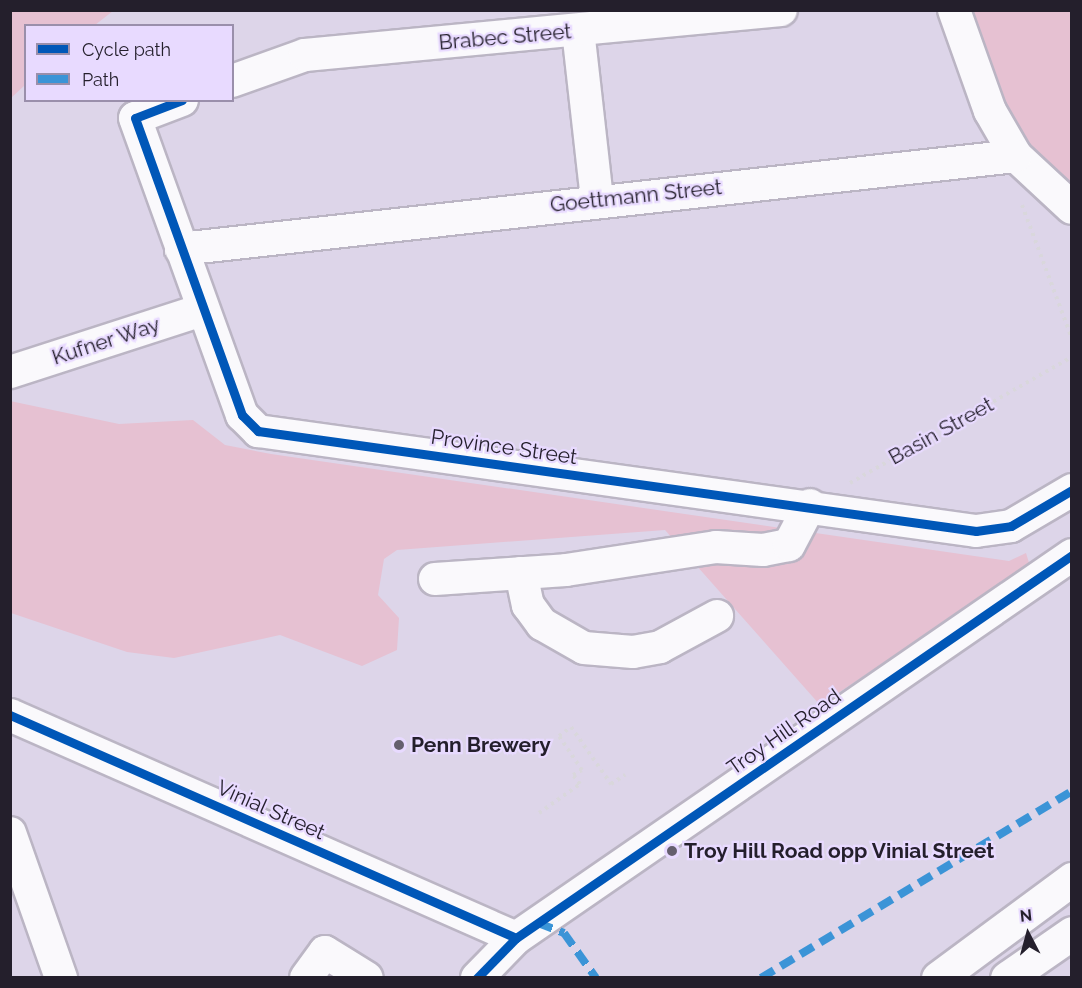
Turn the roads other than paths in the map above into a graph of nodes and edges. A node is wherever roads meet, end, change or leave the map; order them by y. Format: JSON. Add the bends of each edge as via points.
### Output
{"nodes":[{"id":1,"x":781,"y":10,"type":"edge"},
{"id":2,"x":954,"y":10,"type":"edge"},
{"id":3,"x":578,"y":30,"type":"junction"},
{"id":4,"x":234,"y":80,"type":"edge"},
{"id":5,"x":177,"y":102,"type":"edge"},
{"id":6,"x":1016,"y":156,"type":"junction"},
{"id":7,"x":597,"y":201,"type":"junction"},
{"id":8,"x":1071,"y":208,"type":"edge"},
{"id":9,"x":181,"y":249,"type":"junction"},
{"id":10,"x":202,"y":310,"type":"junction"},
{"id":11,"x":10,"y":372,"type":"edge"},
{"id":12,"x":1071,"y":490,"type":"edge"},
{"id":13,"x":810,"y":505,"type":"junction"},
{"id":14,"x":1071,"y":555,"type":"edge"},
{"id":15,"x":521,"y":573,"type":"junction"},
{"id":16,"x":435,"y":579,"type":"dead end"},
{"id":17,"x":717,"y":616,"type":"dead end"},
{"id":18,"x":10,"y":715,"type":"edge"},
{"id":19,"x":10,"y":833,"type":"edge"},
{"id":20,"x":1071,"y":879,"type":"edge"},
{"id":21,"x":1071,"y":933,"type":"edge"},
{"id":22,"x":516,"y":938,"type":"junction"},
{"id":23,"x":61,"y":978,"type":"edge"},
{"id":24,"x":306,"y":978,"type":"edge"},
{"id":25,"x":368,"y":978,"type":"edge"},
{"id":26,"x":477,"y":978,"type":"edge"},
{"id":27,"x":938,"y":978,"type":"edge"},
{"id":28,"x":1008,"y":978,"type":"edge"}],
"edges":[{"from":1,"to":3,"type":"street","name":"Brabec Street"},
{"from":2,"to":6,"type":"street","via":[[990,111]]},
{"from":3,"to":4,"type":"street","name":"Brabec Street","via":[[305,56]]},
{"from":3,"to":7,"type":"street"},
{"from":5,"to":9,"type":"street","name":"Province Street","via":[[135,118]]},
{"from":6,"to":7,"type":"street","name":"Goettmann Street"},
{"from":6,"to":8,"type":"street"},
{"from":7,"to":9,"type":"street","name":"Goettmann Street"},
{"from":9,"to":10,"type":"street","name":"Province Street"},
{"from":10,"to":11,"type":"street","name":"Kufner Way"},
{"from":10,"to":13,"type":"street","name":"Province Street","via":[[242,415],[258,430]]},
{"from":12,"to":13,"type":"street","name":"Province Street","via":[[1011,526],[976,531]]},
{"from":13,"to":15,"type":"street","via":[[789,544],[763,550],[716,547]]},
{"from":14,"to":22,"type":"street","name":"Troy Hill Road"},
{"from":15,"to":16,"type":"street"},
{"from":15,"to":17,"type":"street","via":[[528,605],[542,624],[584,648],[633,652],[660,648]]},
{"from":18,"to":22,"type":"street","name":"Vinial Street"},
{"from":19,"to":23,"type":"street"},
{"from":20,"to":27,"type":"highway"},
{"from":21,"to":28,"type":"highway"},
{"from":22,"to":26,"type":"street","name":"Troy Hill Road"},
{"from":24,"to":25,"type":"street","via":[[325,952]]}]}
